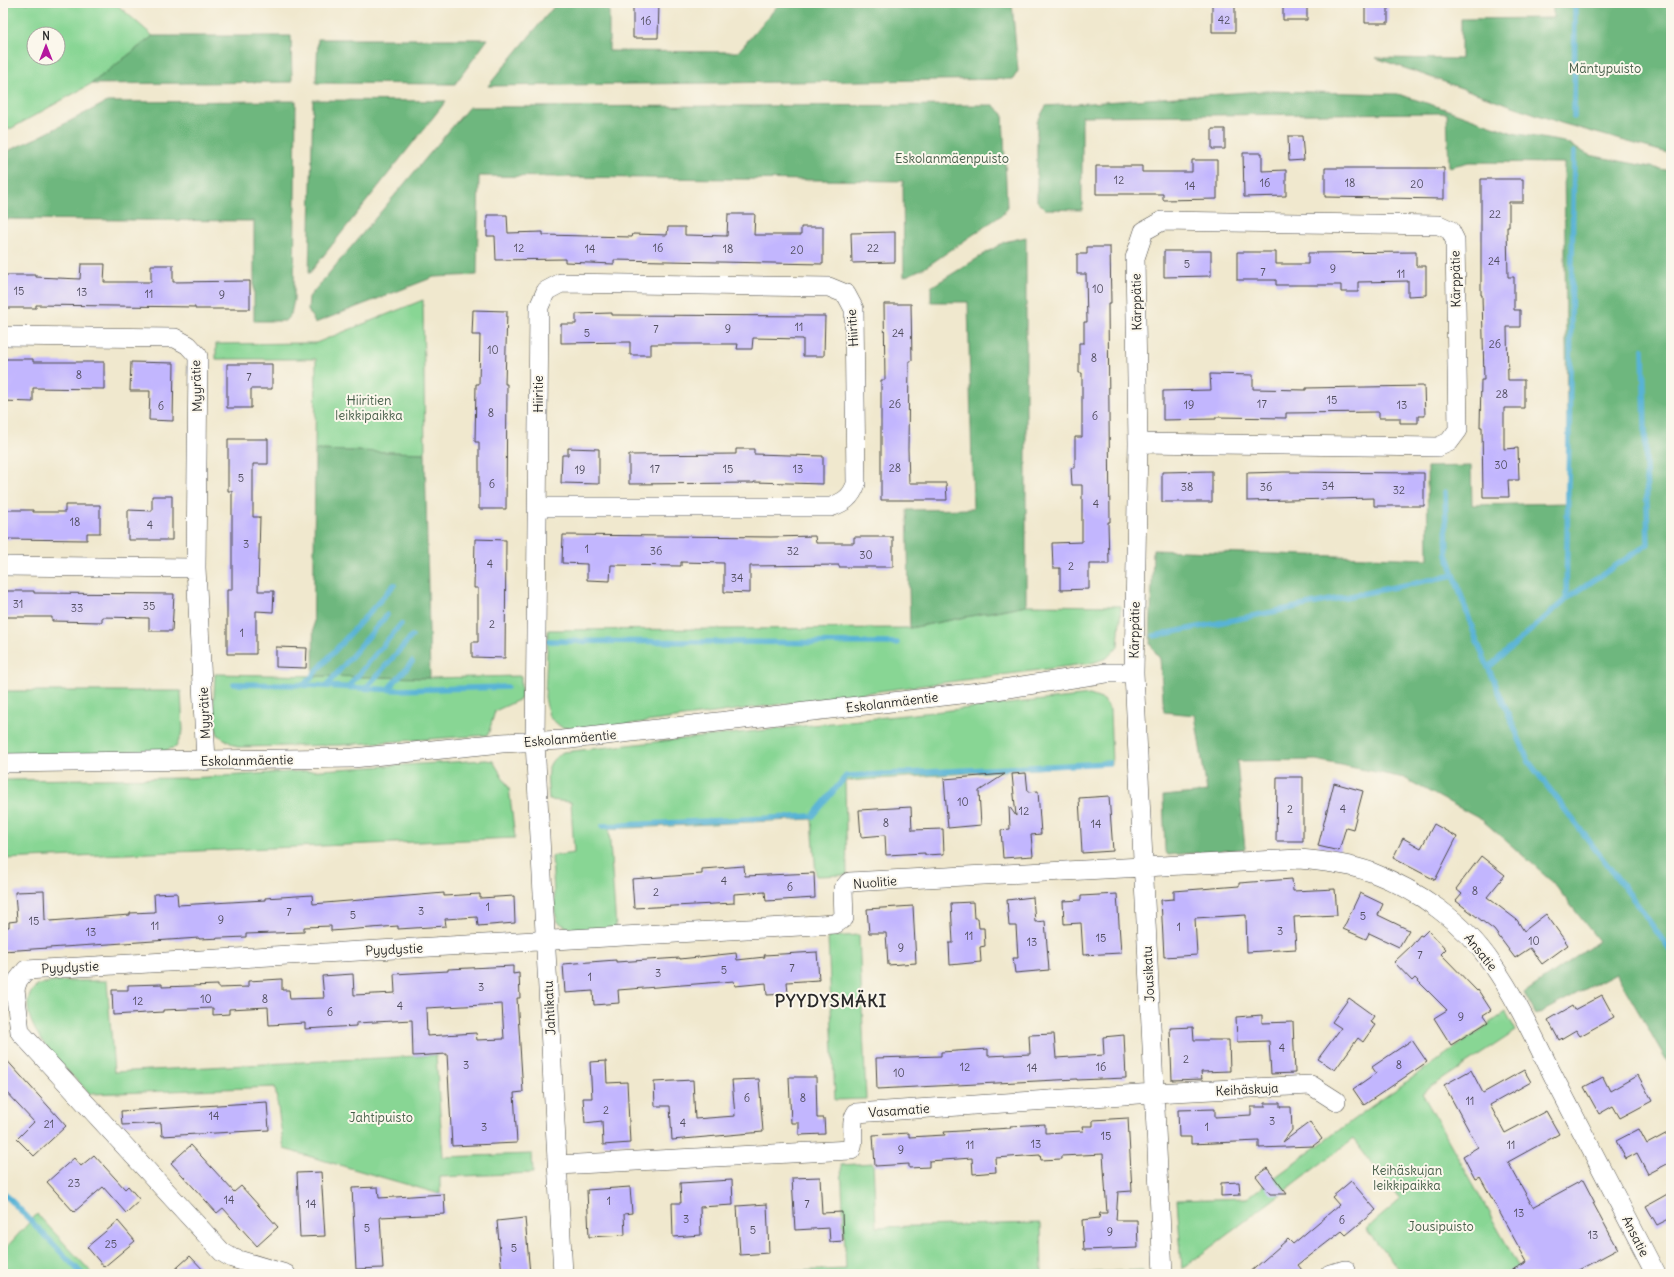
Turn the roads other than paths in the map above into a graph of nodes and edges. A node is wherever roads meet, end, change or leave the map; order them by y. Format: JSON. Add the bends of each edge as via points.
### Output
{"nodes":[{"id":1,"x":3,"y":336,"type":"edge"},
{"id":2,"x":1138,"y":443,"type":"junction"},
{"id":3,"x":538,"y":507,"type":"junction"},
{"id":4,"x":3,"y":566,"type":"edge"},
{"id":5,"x":196,"y":568,"type":"junction"},
{"id":6,"x":1134,"y":673,"type":"junction"},
{"id":7,"x":535,"y":742,"type":"junction"},
{"id":8,"x":206,"y":761,"type":"junction"},
{"id":9,"x":3,"y":763,"type":"edge"},
{"id":10,"x":1143,"y":868,"type":"junction"},
{"id":11,"x":546,"y":941,"type":"junction"},
{"id":12,"x":1154,"y":1093,"type":"junction"},
{"id":13,"x":1336,"y":1101,"type":"dead end"},
{"id":14,"x":558,"y":1165,"type":"junction"},
{"id":15,"x":286,"y":1274,"type":"edge"},
{"id":16,"x":563,"y":1274,"type":"edge"},
{"id":17,"x":1163,"y":1274,"type":"edge"},
{"id":18,"x":1656,"y":1274,"type":"edge"}],
"edges":[{"from":1,"to":5,"type":"street","name":"Myyrätie","via":[[175,338],[188,345],[198,356]]},
{"from":2,"to":2,"type":"street","name":"Kärppätie","via":[[1135,258],[1144,231],[1162,221],[1439,225],[1450,230],[1455,240],[1458,430],[1449,442],[1438,447]]},
{"from":2,"to":6,"type":"street","name":"Kärppätie"},
{"from":3,"to":3,"type":"street","name":"Hiiritie","via":[[539,307],[546,291],[561,283],[828,287],[846,294],[854,309],[856,484],[853,493],[844,502],[831,507]]},
{"from":3,"to":7,"type":"street","name":"Hiiritie"},
{"from":4,"to":5,"type":"street"},
{"from":5,"to":8,"type":"street","name":"Myyrätie"},
{"from":6,"to":7,"type":"street","name":"Eskolanmäentie","via":[[1106,673],[996,690]]},
{"from":6,"to":10,"type":"street","name":"Jousikatu"},
{"from":7,"to":8,"type":"street","name":"Eskolanmäentie","via":[[353,758]]},
{"from":7,"to":11,"type":"street","name":"Jahtikatu"},
{"from":8,"to":9,"type":"street","name":"Eskolanmäentie"},
{"from":10,"to":11,"type":"street","name":"Nuolitie","via":[[849,882],[843,889],[844,918],[835,924]]},
{"from":10,"to":12,"type":"street","name":"Jousikatu"},
{"from":10,"to":18,"type":"street","name":"Ansatie","via":[[1299,859],[1323,861],[1370,872],[1396,884],[1439,910],[1473,938],[1522,1014]]},
{"from":11,"to":14,"type":"street","name":"Jahtikatu"},
{"from":11,"to":15,"type":"street","name":"Pyydystie","via":[[26,970],[18,980],[15,989],[20,1032],[222,1252],[232,1258]]},
{"from":12,"to":13,"type":"street","name":"Keihäskuja","via":[[1311,1085]]},
{"from":12,"to":14,"type":"street","name":"Vasamatie","via":[[856,1113],[852,1118],[854,1142],[851,1150]]},
{"from":12,"to":17,"type":"street","name":"Jousikatu"},
{"from":14,"to":16,"type":"street","name":"Jahtikatu"}]}
